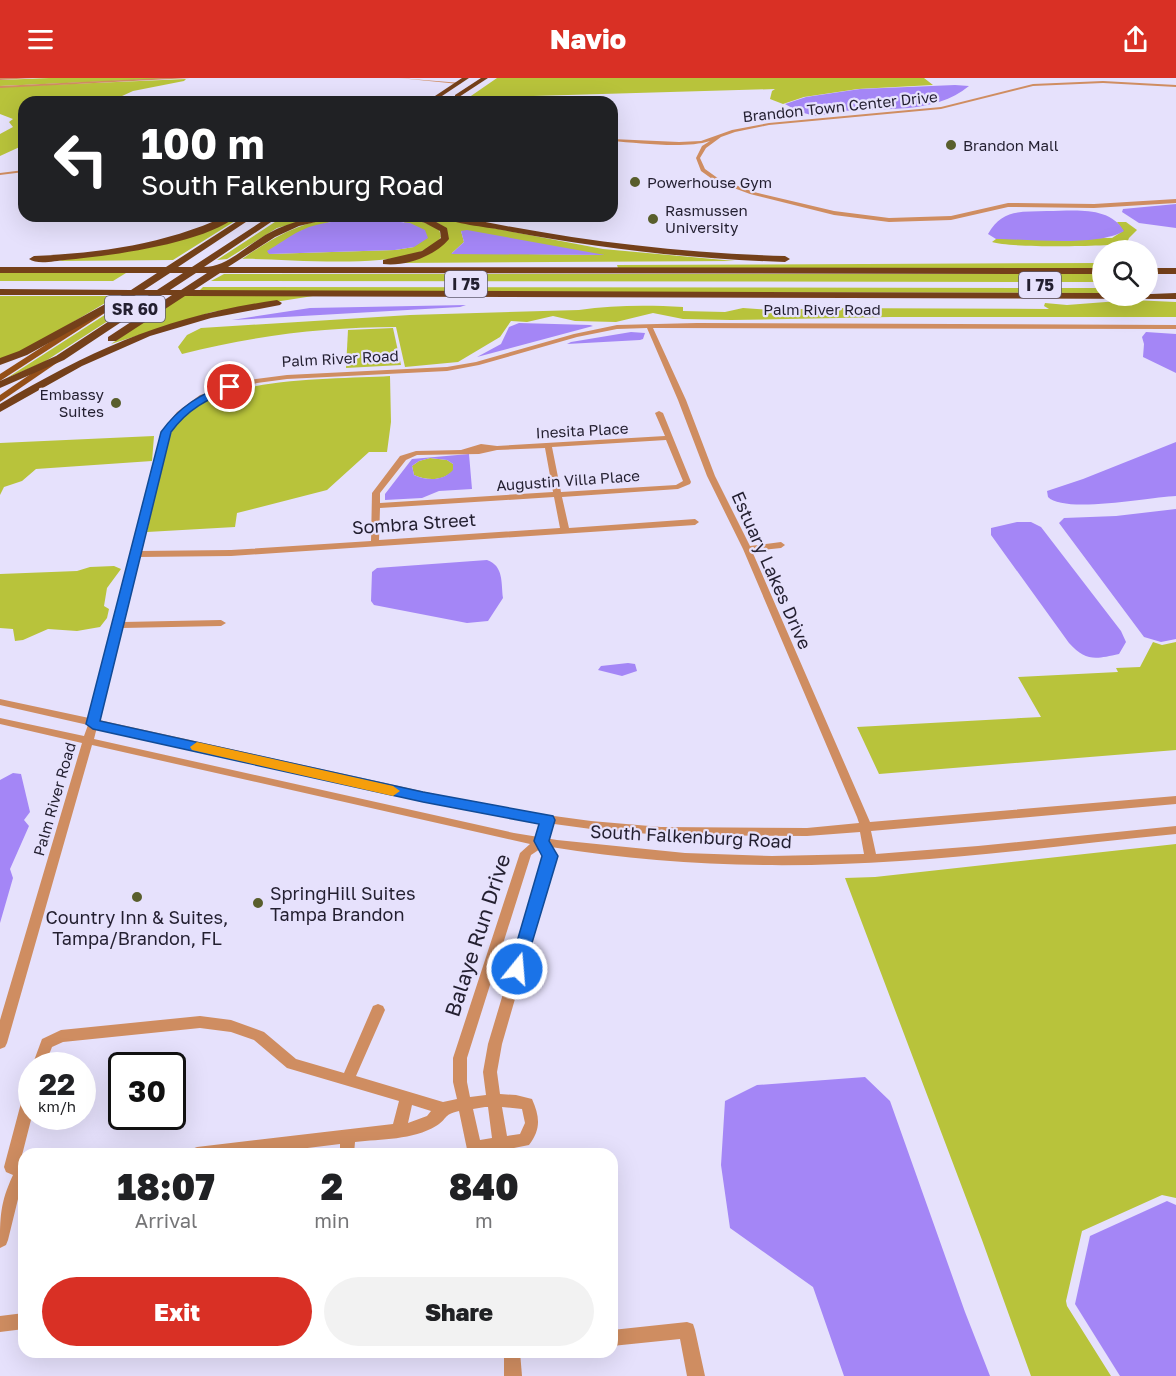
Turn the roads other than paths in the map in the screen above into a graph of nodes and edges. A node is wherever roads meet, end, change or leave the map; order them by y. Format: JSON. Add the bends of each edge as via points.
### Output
{"nodes":[{"id":1,"x":31,"y":78,"type":"edge"},
{"id":2,"x":188,"y":78,"type":"edge"},
{"id":3,"x":400,"y":78,"type":"edge"},
{"id":4,"x":423,"y":78,"type":"edge"},
{"id":5,"x":485,"y":78,"type":"edge"},
{"id":6,"x":1072,"y":78,"type":"edge"},
{"id":7,"x":0,"y":79,"type":"edge"},
{"id":8,"x":462,"y":80,"type":"edge"},
{"id":9,"x":477,"y":80,"type":"edge"},
{"id":10,"x":1081,"y":80,"type":"edge"},
{"id":11,"x":1176,"y":86,"type":"edge"},
{"id":12,"x":0,"y":87,"type":"edge"},
{"id":13,"x":441,"y":94,"type":"joint"},
{"id":14,"x":438,"y":96,"type":"edge"},
{"id":15,"x":457,"y":96,"type":"edge"},
{"id":16,"x":721,"y":135,"type":"junction"},
{"id":17,"x":618,"y":141,"type":"edge"},
{"id":18,"x":618,"y":141,"type":"edge"},
{"id":19,"x":676,"y":143,"type":"junction"},
{"id":20,"x":686,"y":146,"type":"junction"},
{"id":21,"x":705,"y":146,"type":"junction"},
{"id":22,"x":698,"y":157,"type":"junction"},
{"id":23,"x":18,"y":173,"type":"edge"},
{"id":24,"x":0,"y":176,"type":"edge"},
{"id":25,"x":1176,"y":201,"type":"edge"},
{"id":26,"x":218,"y":222,"type":"edge"},
{"id":27,"x":242,"y":222,"type":"edge"},
{"id":28,"x":267,"y":222,"type":"edge"},
{"id":29,"x":307,"y":222,"type":"edge"},
{"id":30,"x":430,"y":222,"type":"edge"},
{"id":31,"x":475,"y":222,"type":"edge"},
{"id":32,"x":801,"y":260,"type":"dead end"},
{"id":33,"x":1092,"y":261,"type":"edge"},
{"id":34,"x":1158,"y":261,"type":"edge"},
{"id":35,"x":1176,"y":261,"type":"edge"},
{"id":36,"x":0,"y":262,"type":"edge"},
{"id":37,"x":340,"y":264,"type":"junction"},
{"id":38,"x":139,"y":267,"type":"junction"},
{"id":39,"x":0,"y":270,"type":"edge"},
{"id":40,"x":1092,"y":271,"type":"edge"},
{"id":41,"x":1158,"y":271,"type":"edge"},
{"id":42,"x":1176,"y":271,"type":"edge"},
{"id":43,"x":0,"y":284,"type":"edge"},
{"id":44,"x":1092,"y":285,"type":"edge"},
{"id":45,"x":1158,"y":285,"type":"edge"},
{"id":46,"x":1176,"y":285,"type":"edge"},
{"id":47,"x":0,"y":293,"type":"edge"},
{"id":48,"x":415,"y":294,"type":"junction"},
{"id":49,"x":128,"y":296,"type":"junction"},
{"id":50,"x":1176,"y":296,"type":"edge"},
{"id":51,"x":649,"y":326,"type":"junction"},
{"id":52,"x":1176,"y":328,"type":"edge"},
{"id":53,"x":60,"y":358,"type":"junction"},
{"id":54,"x":0,"y":362,"type":"edge"},
{"id":55,"x":56,"y":376,"type":"junction"},
{"id":56,"x":0,"y":378,"type":"edge"},
{"id":57,"x":0,"y":385,"type":"edge"},
{"id":58,"x":0,"y":399,"type":"edge"},
{"id":59,"x":0,"y":409,"type":"edge"},
{"id":60,"x":659,"y":413,"type":"dead end"},
{"id":61,"x":669,"y":438,"type":"junction"},
{"id":62,"x":548,"y":445,"type":"junction"},
{"id":63,"x":558,"y":494,"type":"junction"},
{"id":64,"x":376,"y":506,"type":"junction"},
{"id":65,"x":695,"y":522,"type":"dead end"},
{"id":66,"x":566,"y":530,"type":"junction"},
{"id":67,"x":375,"y":542,"type":"junction"},
{"id":68,"x":781,"y":545,"type":"dead end"},
{"id":69,"x":747,"y":549,"type":"junction"},
{"id":70,"x":136,"y":554,"type":"junction"},
{"id":71,"x":221,"y":623,"type":"dead end"},
{"id":72,"x":118,"y":625,"type":"junction"},
{"id":73,"x":1,"y":703,"type":"edge"},
{"id":74,"x":0,"y":721,"type":"edge"},
{"id":75,"x":93,"y":724,"type":"junction"},
{"id":76,"x":88,"y":741,"type":"junction"},
{"id":77,"x":1176,"y":800,"type":"edge"},
{"id":78,"x":548,"y":820,"type":"junction"},
{"id":79,"x":866,"y":828,"type":"junction"},
{"id":80,"x":1176,"y":830,"type":"edge"},
{"id":81,"x":542,"y":841,"type":"junction"},
{"id":82,"x":866,"y":858,"type":"junction"},
{"id":83,"x":378,"y":1010,"type":"dead end"},
{"id":84,"x":0,"y":1043,"type":"edge"},
{"id":85,"x":44,"y":1052,"type":"edge"},
{"id":86,"x":347,"y":1081,"type":"junction"},
{"id":87,"x":407,"y":1098,"type":"junction"},
{"id":88,"x":493,"y":1101,"type":"junction"},
{"id":89,"x":464,"y":1104,"type":"junction"},
{"id":90,"x":443,"y":1108,"type":"junction"},
{"id":91,"x":21,"y":1130,"type":"edge"},
{"id":92,"x":398,"y":1131,"type":"junction"},
{"id":93,"x":348,"y":1137,"type":"junction"},
{"id":94,"x":250,"y":1148,"type":"edge"},
{"id":95,"x":347,"y":1148,"type":"edge"},
{"id":96,"x":475,"y":1148,"type":"edge"},
{"id":97,"x":501,"y":1148,"type":"edge"},
{"id":98,"x":504,"y":1148,"type":"edge"},
{"id":99,"x":18,"y":1169,"type":"edge"},
{"id":100,"x":18,"y":1181,"type":"edge"},
{"id":101,"x":0,"y":1240,"type":"edge"},
{"id":102,"x":18,"y":1322,"type":"edge"},
{"id":103,"x":0,"y":1324,"type":"edge"},
{"id":104,"x":618,"y":1337,"type":"edge"},
{"id":105,"x":512,"y":1358,"type":"edge"},
{"id":106,"x":513,"y":1376,"type":"edge"},
{"id":107,"x":696,"y":1376,"type":"edge"}],
"edges":[{"from":1,"to":7,"type":"street"},
{"from":2,"to":12,"type":"street"},
{"from":3,"to":8,"type":"street"},
{"from":4,"to":8,"type":"street"},
{"from":5,"to":9,"type":"highway"},
{"from":6,"to":10,"type":"street"},
{"from":8,"to":13,"type":"highway"},
{"from":9,"to":15,"type":"highway"},
{"from":10,"to":11,"type":"street","name":"Brandon Town Center Drive"},
{"from":10,"to":16,"type":"street","name":"Brandon Town Center Drive","via":[[1023,87],[941,108],[769,124]]},
{"from":13,"to":14,"type":"highway"},
{"from":16,"to":19,"type":"street","name":"Brandon Town Center Drive","via":[[702,142]]},
{"from":16,"to":21,"type":"street","name":"Brandon Town Center Drive"},
{"from":17,"to":19,"type":"street","name":"Brandon Town Center Drive"},
{"from":18,"to":20,"type":"street","name":"Brandon Town Center Drive"},
{"from":19,"to":21,"type":"street","name":"Brandon Town Center Drive"},
{"from":20,"to":21,"type":"street","name":"Brandon Town Center Drive"},
{"from":20,"to":22,"type":"street","via":[[694,149]]},
{"from":21,"to":22,"type":"street","name":"Brandon Town Center Drive"},
{"from":22,"to":25,"type":"street","via":[[703,170],[741,190],[834,213],[889,220],[951,218],[1008,205],[1094,206]]},
{"from":23,"to":24,"type":"street"},
{"from":26,"to":36,"type":"highway","via":[[183,236],[132,248]]},
{"from":27,"to":49,"type":"highway","number":"SR 60"},
{"from":28,"to":53,"type":"highway","number":"SR 60"},
{"from":29,"to":55,"type":"highway","via":[[272,235]]},
{"from":30,"to":37,"type":"highway","via":[[444,230],[445,239],[431,251],[405,259]]},
{"from":31,"to":32,"type":"highway","via":[[609,248]]},
{"from":33,"to":37,"type":"highway"},
{"from":34,"to":35,"type":"highway"},
{"from":36,"to":38,"type":"highway"},
{"from":37,"to":38,"type":"highway"},
{"from":38,"to":39,"type":"highway","number":"I 75"},
{"from":38,"to":40,"type":"highway","number":"I 75"},
{"from":41,"to":42,"type":"highway"},
{"from":43,"to":44,"type":"highway","number":"I 75"},
{"from":45,"to":46,"type":"highway"},
{"from":47,"to":48,"type":"highway"},
{"from":48,"to":50,"type":"highway"},
{"from":48,"to":55,"type":"highway","via":[[309,299],[229,310],[137,337]]},
{"from":49,"to":54,"type":"highway"},
{"from":49,"to":56,"type":"main road","number":"SR 60"},
{"from":51,"to":52,"type":"street","name":"Palm River Road"},
{"from":51,"to":69,"type":"street","name":"Estuary Lakes Drive","via":[[711,476]]},
{"from":51,"to":70,"type":"street","name":"Palm River Road","via":[[576,335],[467,366],[287,377],[248,383],[203,397],[180,414],[166,432]]},
{"from":53,"to":57,"type":"highway"},
{"from":53,"to":58,"type":"main road","number":"SR 60"},
{"from":55,"to":59,"type":"highway"},
{"from":60,"to":61,"type":"street","name":"Augustin Villa Place"},
{"from":61,"to":62,"type":"street","name":"Inesita Place"},
{"from":61,"to":63,"type":"street","name":"Augustin Villa Place","via":[[687,482],[678,487]]},
{"from":62,"to":63,"type":"street"},
{"from":62,"to":64,"type":"street","name":"Inesita Place","via":[[408,455],[376,493]]},
{"from":63,"to":64,"type":"street","name":"Augustin Villa Place"},
{"from":63,"to":66,"type":"street"},
{"from":64,"to":67,"type":"street","name":"Inesita Place"},
{"from":65,"to":66,"type":"street","name":"Sombra Street"},
{"from":66,"to":67,"type":"street","name":"Sombra Street"},
{"from":67,"to":70,"type":"street","name":"Sombra Street","via":[[231,553]]},
{"from":68,"to":69,"type":"street"},
{"from":69,"to":79,"type":"street","name":"Estuary Lakes Drive"},
{"from":70,"to":72,"type":"street","name":"Palm River Road"},
{"from":71,"to":72,"type":"street"},
{"from":72,"to":75,"type":"street","name":"Palm River Road"},
{"from":73,"to":75,"type":"street","name":"South Falkenburg Road"},
{"from":74,"to":76,"type":"street","name":"South Falkenburg Road"},
{"from":75,"to":76,"type":"street","name":"Palm River Road"},
{"from":75,"to":78,"type":"street","name":"South Falkenburg Road","via":[[423,797]]},
{"from":76,"to":81,"type":"street","name":"South Falkenburg Road"},
{"from":76,"to":84,"type":"street","name":"Palm River Road"},
{"from":77,"to":79,"type":"street","name":"South Falkenburg Road"},
{"from":78,"to":79,"type":"street","name":"South Falkenburg Road","via":[[661,831],[807,832]]},
{"from":78,"to":81,"type":"street"},
{"from":79,"to":82,"type":"street","name":"Estuary Lakes Drive"},
{"from":80,"to":82,"type":"street","name":"South Falkenburg Road"},
{"from":81,"to":82,"type":"street","name":"South Falkenburg Road","via":[[667,856]]},
{"from":81,"to":88,"type":"street","via":[[550,856],[495,1044],[490,1072]]},
{"from":81,"to":89,"type":"street","name":"Balaye Run Drive","via":[[526,853],[463,1047],[459,1070]]},
{"from":83,"to":86,"type":"street"},
{"from":85,"to":86,"type":"street","via":[[48,1043],[61,1036],[200,1022],[245,1030],[270,1043],[292,1065]]},
{"from":86,"to":87,"type":"street"},
{"from":87,"to":90,"type":"street"},
{"from":87,"to":92,"type":"street"},
{"from":88,"to":89,"type":"street"},
{"from":88,"to":97,"type":"street"},
{"from":88,"to":98,"type":"street","via":[[527,1104],[533,1115],[533,1129],[524,1140]]},
{"from":89,"to":90,"type":"street"},
{"from":89,"to":96,"type":"street","name":"Balaye Run Drive"},
{"from":90,"to":92,"type":"street","via":[[432,1121]]},
{"from":91,"to":99,"type":"street","via":[[11,1167]]},
{"from":92,"to":93,"type":"street"},
{"from":93,"to":94,"type":"street"},
{"from":93,"to":95,"type":"street"},
{"from":100,"to":101,"type":"street"},
{"from":102,"to":103,"type":"street"},
{"from":104,"to":107,"type":"street","via":[[687,1330]]},
{"from":105,"to":106,"type":"street"}]}
